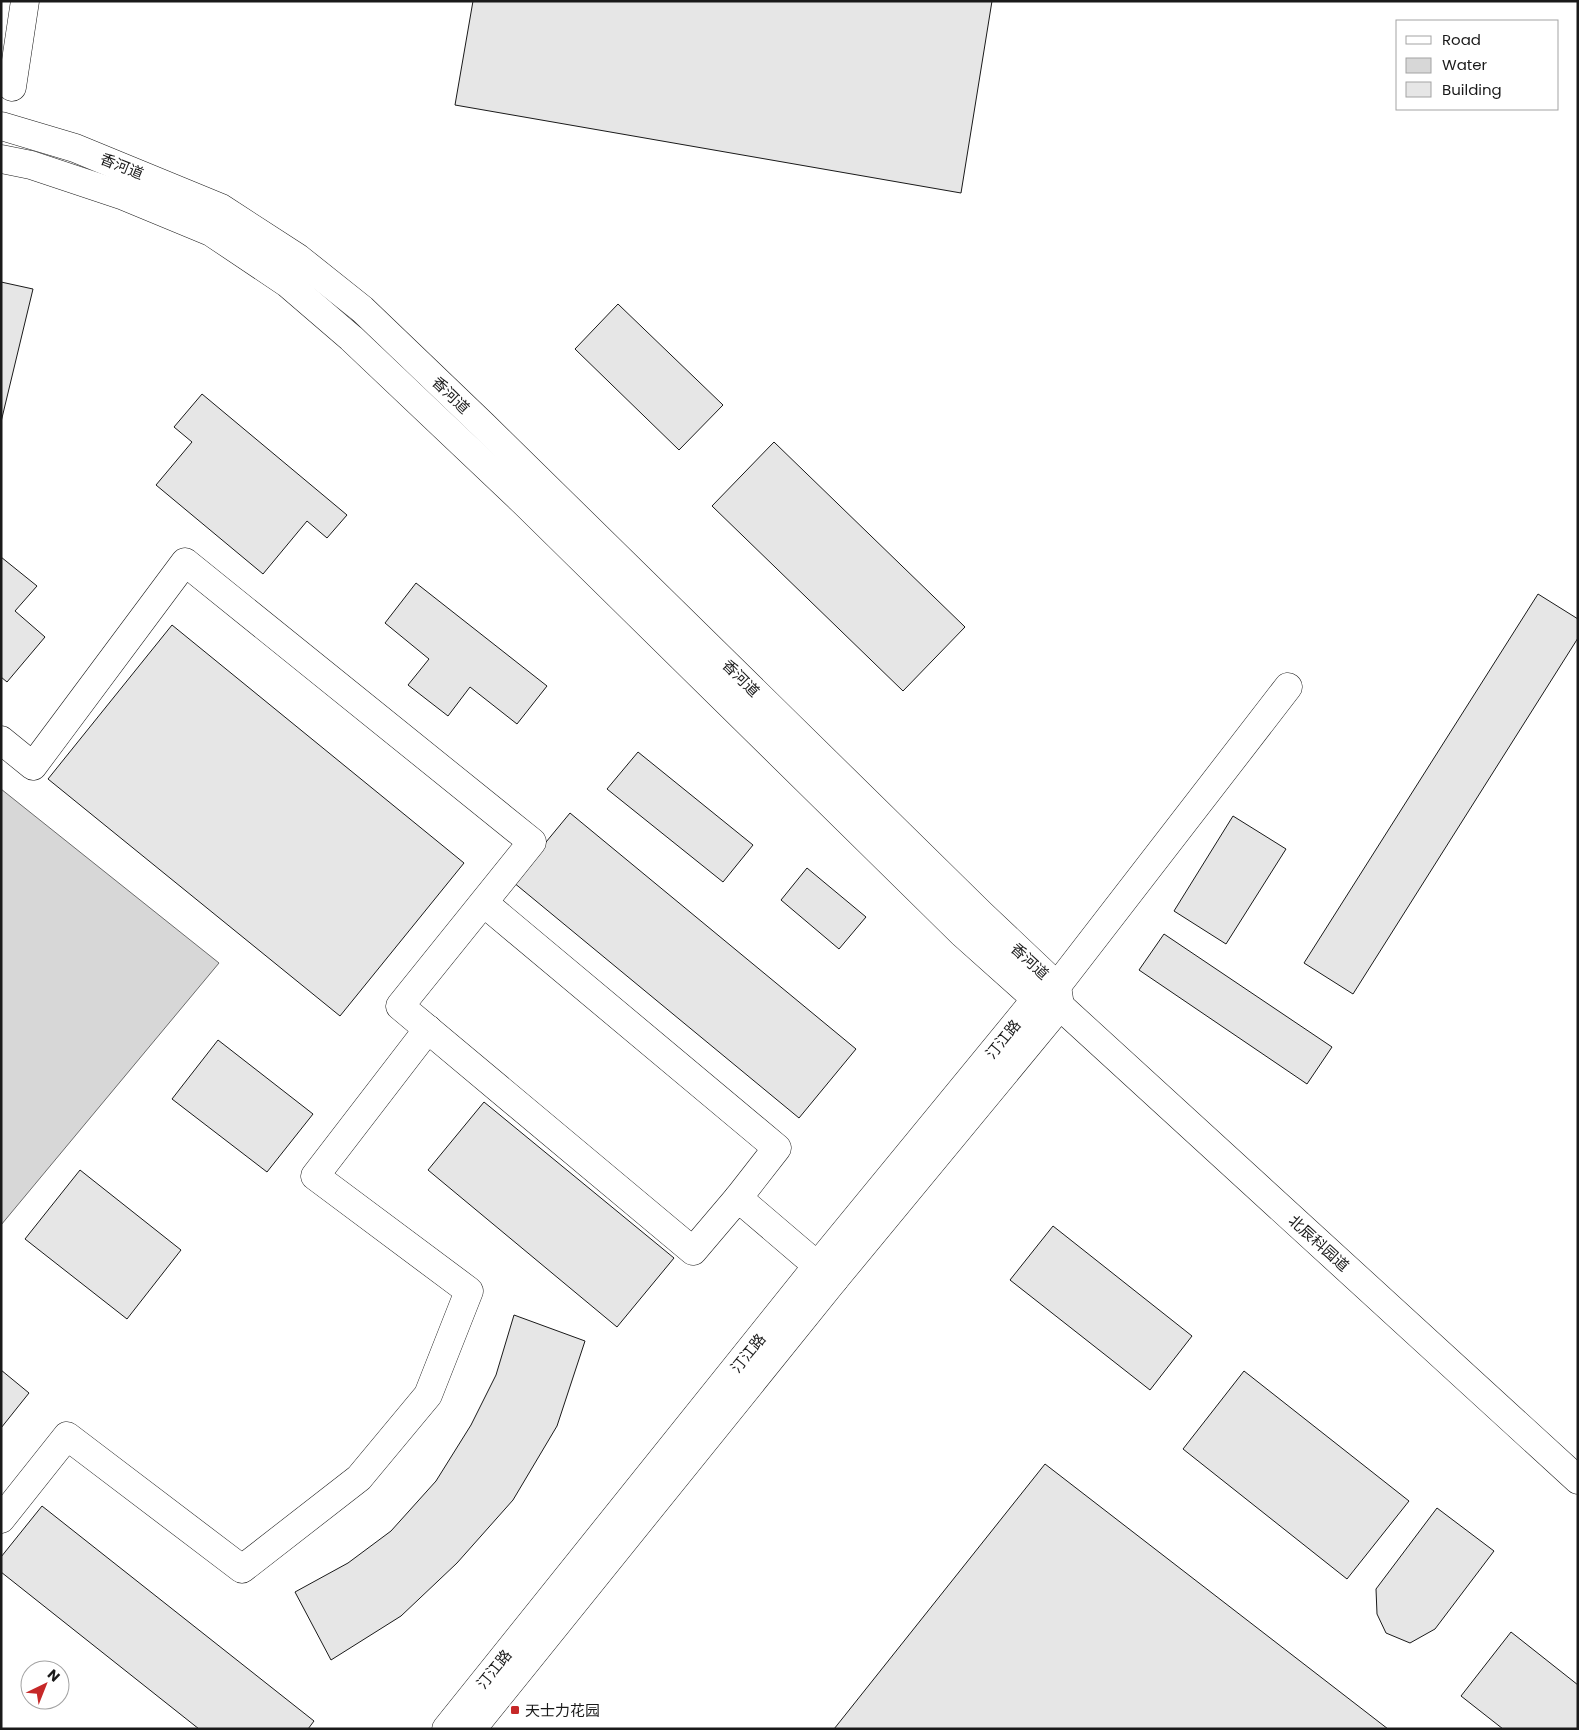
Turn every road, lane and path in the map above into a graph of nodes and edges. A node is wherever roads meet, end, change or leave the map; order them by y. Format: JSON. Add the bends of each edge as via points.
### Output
{"nodes":[{"id":1,"x":25,"y":1,"type":"edge"},
{"id":2,"x":12,"y":87,"type":"dead end"},
{"id":3,"x":1,"y":126,"type":"edge"},
{"id":4,"x":1,"y":158,"type":"edge"},
{"id":5,"x":1288,"y":688,"type":"dead end"},
{"id":6,"x":1,"y":740,"type":"edge"},
{"id":7,"x":484,"y":904,"type":"junction"},
{"id":8,"x":1051,"y":997,"type":"junction"},
{"id":9,"x":428,"y":1029,"type":"junction"},
{"id":10,"x":738,"y":1198,"type":"junction"},
{"id":11,"x":826,"y":1273,"type":"junction"},
{"id":12,"x":1578,"y":1480,"type":"edge"},
{"id":13,"x":1,"y":1519,"type":"edge"},
{"id":14,"x":446,"y":1729,"type":"edge"},
{"id":15,"x":472,"y":1729,"type":"edge"}],
"edges":[{"from":1,"to":2,"type":"street"},
{"from":3,"to":8,"type":"street","name":"香河道","via":[[75,148],[221,208],[298,258],[362,309],[981,914]]},
{"from":4,"to":8,"type":"street","name":"香河道","via":[[124,196],[211,232],[287,284],[351,338],[526,504],[962,933]]},
{"from":5,"to":8,"type":"street","name":"汀江路"},
{"from":6,"to":7,"type":"street","via":[[33,766],[185,562],[532,842]]},
{"from":7,"to":9,"type":"street","via":[[400,1006]]},
{"from":7,"to":10,"type":"street","via":[[777,1148]]},
{"from":8,"to":11,"type":"street","name":"汀江路"},
{"from":8,"to":12,"type":"street","name":"北辰科园道"},
{"from":9,"to":10,"type":"street","via":[[693,1251]]},
{"from":9,"to":13,"type":"street","via":[[315,1176],[468,1291],[428,1395],[360,1478],[242,1569],[67,1436]]},
{"from":10,"to":11,"type":"street"},
{"from":11,"to":14,"type":"street","name":"汀江路"},
{"from":11,"to":15,"type":"street","name":"汀江路"}]}
